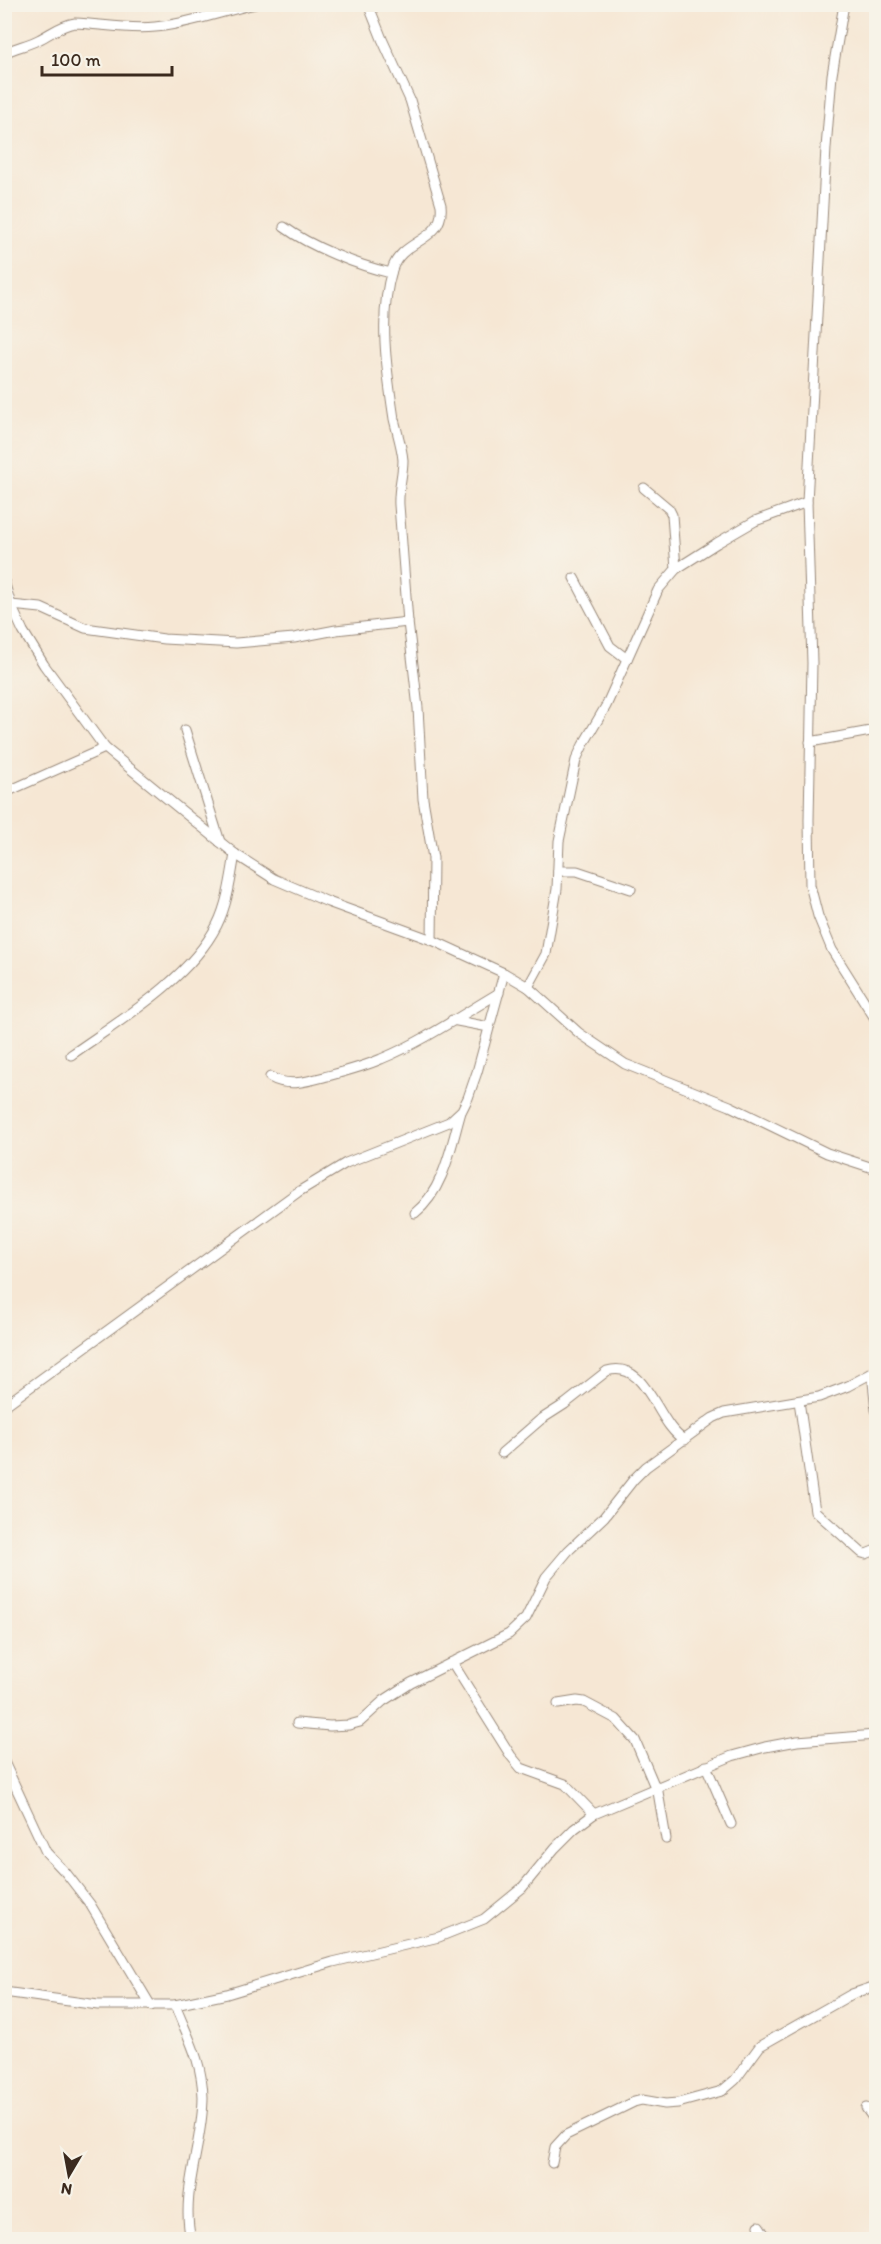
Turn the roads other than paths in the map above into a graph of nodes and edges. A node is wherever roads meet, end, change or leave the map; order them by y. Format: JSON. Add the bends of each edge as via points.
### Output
{"nodes":[{"id":1,"x":255,"y":4,"type":"edge"},
{"id":2,"x":368,"y":4,"type":"edge"},
{"id":3,"x":844,"y":4,"type":"edge"},
{"id":4,"x":4,"y":53,"type":"edge"},
{"id":5,"x":284,"y":227,"type":"dead end"},
{"id":6,"x":392,"y":273,"type":"junction"},
{"id":7,"x":644,"y":488,"type":"dead end"},
{"id":8,"x":807,"y":502,"type":"junction"},
{"id":9,"x":676,"y":569,"type":"junction"},
{"id":10,"x":574,"y":578,"type":"dead end"},
{"id":11,"x":4,"y":581,"type":"edge"},
{"id":12,"x":11,"y":605,"type":"junction"},
{"id":13,"x":408,"y":622,"type":"junction"},
{"id":14,"x":627,"y":658,"type":"junction"},
{"id":15,"x":185,"y":730,"type":"dead end"},
{"id":16,"x":876,"y":730,"type":"edge"},
{"id":17,"x":810,"y":742,"type":"junction"},
{"id":18,"x":105,"y":748,"type":"junction"},
{"id":19,"x":4,"y":793,"type":"edge"},
{"id":20,"x":220,"y":842,"type":"junction"},
{"id":21,"x":234,"y":854,"type":"junction"},
{"id":22,"x":558,"y":871,"type":"junction"},
{"id":23,"x":631,"y":889,"type":"dead end"},
{"id":24,"x":432,"y":940,"type":"junction"},
{"id":25,"x":504,"y":973,"type":"junction"},
{"id":26,"x":528,"y":987,"type":"junction"},
{"id":27,"x":499,"y":993,"type":"junction"},
{"id":28,"x":452,"y":1020,"type":"junction"},
{"id":29,"x":876,"y":1020,"type":"edge"},
{"id":30,"x":489,"y":1027,"type":"junction"},
{"id":31,"x":71,"y":1055,"type":"dead end"},
{"id":32,"x":270,"y":1077,"type":"dead end"},
{"id":33,"x":462,"y":1110,"type":"junction"},
{"id":34,"x":876,"y":1169,"type":"edge"},
{"id":35,"x":415,"y":1213,"type":"dead end"},
{"id":36,"x":874,"y":1372,"type":"edge"},
{"id":37,"x":799,"y":1401,"type":"junction"},
{"id":38,"x":4,"y":1406,"type":"edge"},
{"id":39,"x":876,"y":1410,"type":"edge"},
{"id":40,"x":685,"y":1440,"type":"junction"},
{"id":41,"x":502,"y":1453,"type":"dead end"},
{"id":42,"x":876,"y":1550,"type":"edge"},
{"id":43,"x":452,"y":1662,"type":"junction"},
{"id":44,"x":558,"y":1704,"type":"dead end"},
{"id":45,"x":297,"y":1723,"type":"dead end"},
{"id":46,"x":876,"y":1735,"type":"edge"},
{"id":47,"x":4,"y":1762,"type":"edge"},
{"id":48,"x":706,"y":1766,"type":"junction"},
{"id":49,"x":656,"y":1787,"type":"junction"},
{"id":50,"x":594,"y":1814,"type":"junction"},
{"id":51,"x":731,"y":1824,"type":"dead end"},
{"id":52,"x":666,"y":1839,"type":"dead end"},
{"id":53,"x":876,"y":1986,"type":"edge"},
{"id":54,"x":4,"y":1992,"type":"edge"},
{"id":55,"x":175,"y":2005,"type":"junction"},
{"id":56,"x":151,"y":2006,"type":"junction"},
{"id":57,"x":866,"y":2108,"type":"dead end"},
{"id":58,"x":876,"y":2122,"type":"edge"},
{"id":59,"x":552,"y":2163,"type":"dead end"},
{"id":60,"x":759,"y":2226,"type":"dead end"},
{"id":61,"x":876,"y":2235,"type":"edge"},
{"id":62,"x":191,"y":2240,"type":"edge"},
{"id":63,"x":768,"y":2240,"type":"edge"},
{"id":64,"x":872,"y":2240,"type":"edge"}],
"edges":[{"from":1,"to":4,"type":"street","via":[[153,27],[75,22]]},
{"from":2,"to":6,"type":"street","via":[[410,100],[442,214],[437,228],[407,248]]},
{"from":3,"to":8,"type":"street","via":[[832,75],[826,148]]},
{"from":5,"to":6,"type":"street","via":[[297,237],[365,266]]},
{"from":6,"to":13,"type":"street","via":[[385,331],[391,396],[403,460],[398,488]]},
{"from":7,"to":9,"type":"street","via":[[672,516]]},
{"from":8,"to":9,"type":"street","via":[[755,521]]},
{"from":8,"to":17,"type":"street"},
{"from":9,"to":14,"type":"street","via":[[658,590]]},
{"from":10,"to":14,"type":"street","via":[[610,646]]},
{"from":11,"to":12,"type":"street"},
{"from":12,"to":13,"type":"street","via":[[41,608],[85,628],[164,639],[236,643]]},
{"from":12,"to":18,"type":"street","via":[[44,665]]},
{"from":13,"to":24,"type":"street","via":[[423,799],[433,858]]},
{"from":14,"to":22,"type":"street","via":[[576,760],[559,841]]},
{"from":15,"to":20,"type":"street"},
{"from":16,"to":17,"type":"street"},
{"from":17,"to":29,"type":"street","via":[[810,885],[832,950]]},
{"from":18,"to":19,"type":"street"},
{"from":18,"to":20,"type":"street"},
{"from":20,"to":21,"type":"street"},
{"from":21,"to":24,"type":"street","via":[[274,879]]},
{"from":21,"to":31,"type":"street","via":[[224,905],[207,942],[153,997]]},
{"from":22,"to":23,"type":"street","via":[[577,871]]},
{"from":22,"to":26,"type":"street","via":[[546,954]]},
{"from":24,"to":25,"type":"street"},
{"from":25,"to":26,"type":"street"},
{"from":25,"to":27,"type":"street"},
{"from":26,"to":34,"type":"street","via":[[579,1033],[625,1064],[827,1153]]},
{"from":27,"to":28,"type":"street"},
{"from":27,"to":30,"type":"street"},
{"from":28,"to":30,"type":"street"},
{"from":28,"to":32,"type":"street","via":[[382,1059],[353,1070],[290,1084]]},
{"from":30,"to":33,"type":"street"},
{"from":33,"to":35,"type":"street","via":[[435,1192]]},
{"from":33,"to":38,"type":"street","via":[[436,1129],[346,1163],[298,1192]]},
{"from":36,"to":37,"type":"street","via":[[848,1386]]},
{"from":36,"to":39,"type":"street"},
{"from":37,"to":40,"type":"street","via":[[724,1413]]},
{"from":37,"to":42,"type":"street","via":[[815,1511],[862,1553]]},
{"from":40,"to":41,"type":"street","via":[[676,1436],[642,1385],[629,1372],[615,1368],[540,1420]]},
{"from":40,"to":43,"type":"street","via":[[646,1467],[604,1517],[568,1551],[546,1577],[519,1626]]},
{"from":43,"to":45,"type":"street","via":[[383,1701],[360,1722],[330,1726]]},
{"from":43,"to":50,"type":"street","via":[[521,1768],[565,1784]]},
{"from":44,"to":49,"type":"street","via":[[584,1702],[616,1719],[634,1740]]},
{"from":46,"to":48,"type":"street","via":[[797,1741]]},
{"from":47,"to":56,"type":"street","via":[[46,1852],[90,1904]]},
{"from":48,"to":49,"type":"street"},
{"from":48,"to":51,"type":"street"},
{"from":49,"to":50,"type":"street"},
{"from":49,"to":52,"type":"street"},
{"from":50,"to":55,"type":"street","via":[[555,1848],[522,1888],[484,1919],[439,1937]]},
{"from":53,"to":59,"type":"street","via":[[852,1994],[760,2046],[729,2087],[678,2103],[634,2102],[566,2135],[555,2147]]},
{"from":54,"to":56,"type":"street","via":[[98,2005]]},
{"from":55,"to":56,"type":"street"},
{"from":55,"to":62,"type":"street","via":[[197,2054],[203,2099],[187,2211]]},
{"from":57,"to":58,"type":"street"},
{"from":60,"to":63,"type":"street"},
{"from":61,"to":64,"type":"street"}]}
